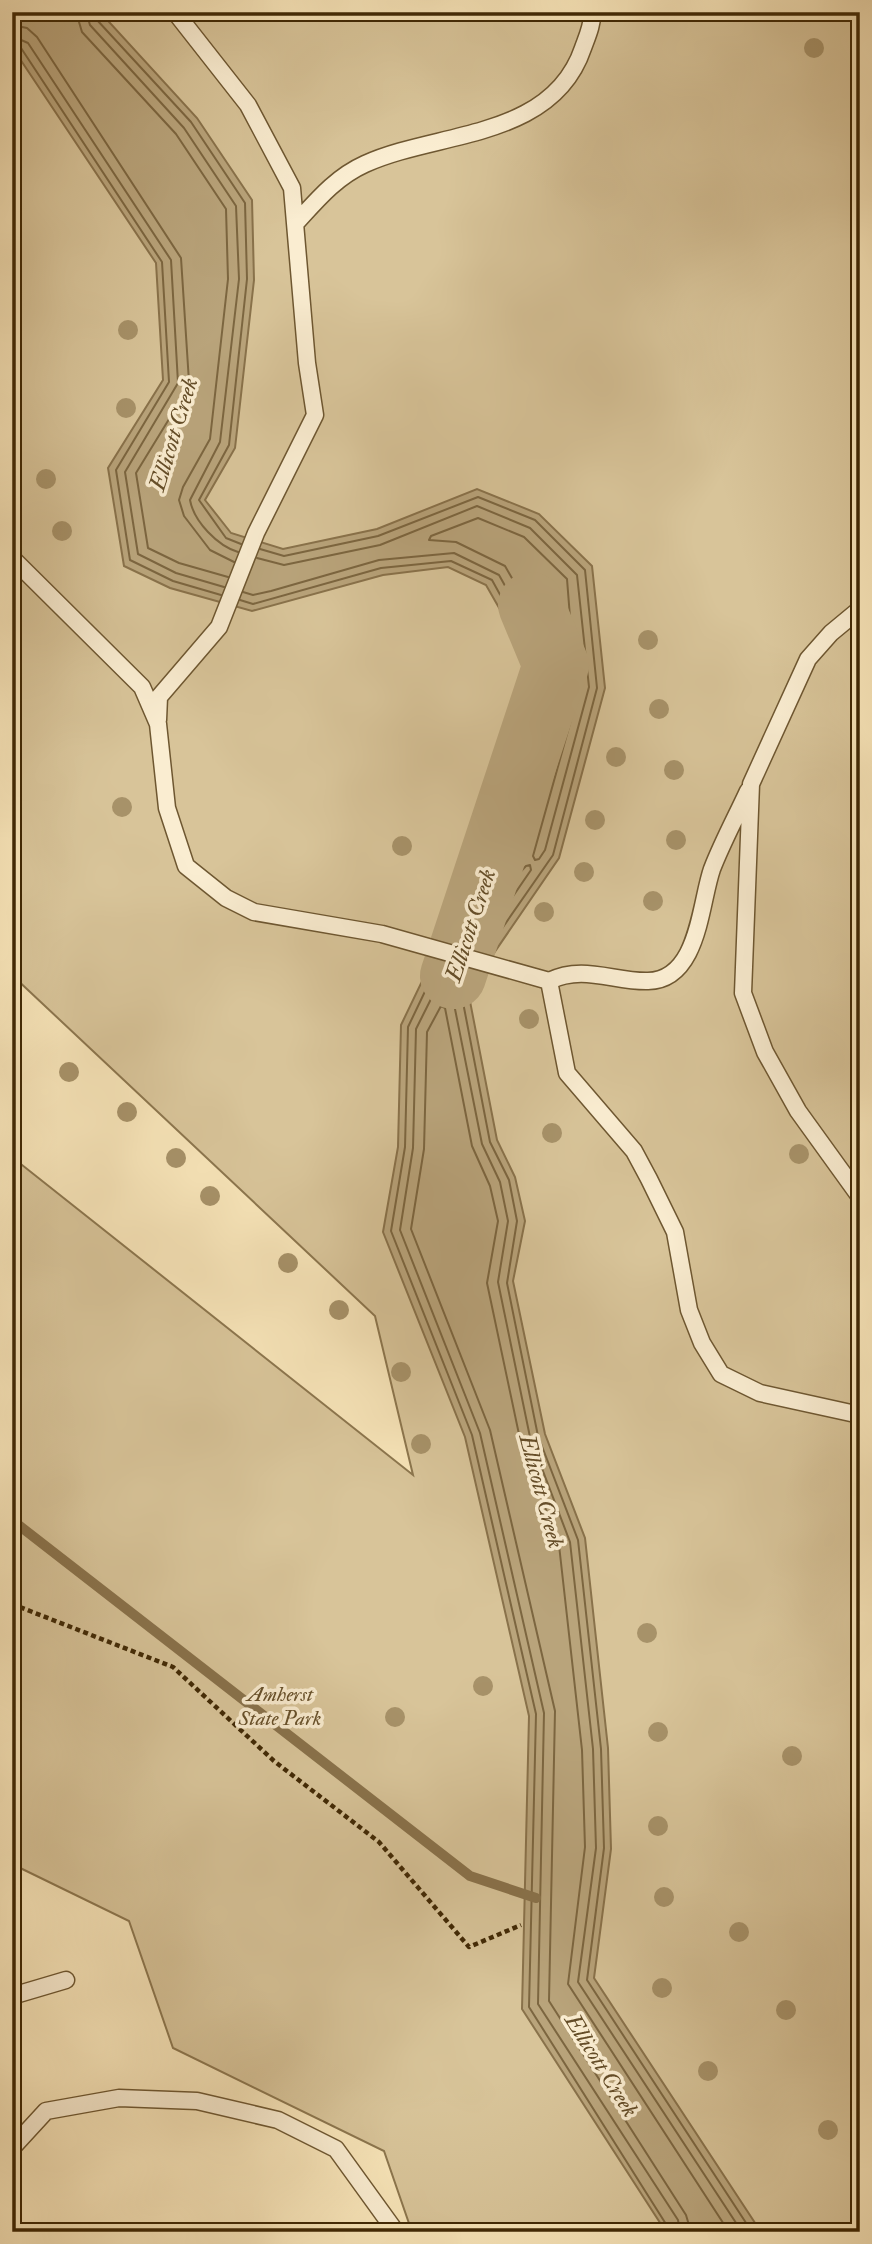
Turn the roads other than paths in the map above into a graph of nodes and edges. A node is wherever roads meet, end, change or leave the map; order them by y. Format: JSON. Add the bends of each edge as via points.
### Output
{"nodes":[{"id":1,"x":175,"y":12,"type":"edge"},
{"id":2,"x":592,"y":12,"type":"edge"},
{"id":3,"x":296,"y":223,"type":"junction"},
{"id":4,"x":12,"y":558,"type":"edge"},
{"id":5,"x":860,"y":609,"type":"edge"},
{"id":6,"x":158,"y":724,"type":"junction"},
{"id":7,"x":751,"y":784,"type":"junction"},
{"id":8,"x":549,"y":981,"type":"junction"},
{"id":9,"x":860,"y":1198,"type":"edge"},
{"id":10,"x":860,"y":1415,"type":"edge"},
{"id":11,"x":66,"y":1980,"type":"dead end"},
{"id":12,"x":12,"y":1996,"type":"edge"},
{"id":13,"x":12,"y":2148,"type":"edge"},
{"id":14,"x":396,"y":2232,"type":"edge"}],
"edges":[{"from":1,"to":3,"type":"lane","via":[[248,105],[292,188]]},
{"from":2,"to":3,"type":"lane","via":[[579,61],[549,100],[491,129],[366,163],[331,184]]},
{"from":3,"to":6,"type":"lane","via":[[315,415],[256,533],[219,627],[159,697]]},
{"from":4,"to":6,"type":"lane","via":[[142,687]]},
{"from":5,"to":7,"type":"lane","via":[[808,659]]},
{"from":6,"to":8,"type":"lane","via":[[167,808],[186,866],[226,898],[254,912],[382,934]]},
{"from":7,"to":8,"type":"lane","via":[[711,871],[697,937],[674,973],[650,982],[590,972]]},
{"from":7,"to":9,"type":"lane","via":[[743,993],[765,1052],[798,1111]]},
{"from":8,"to":10,"type":"lane","via":[[567,1073],[634,1151],[649,1179],[674,1232],[689,1310],[721,1374],[760,1394]]},
{"from":11,"to":12,"type":"lane"},
{"from":13,"to":14,"type":"lane","via":[[46,2111],[119,2098],[197,2101],[278,2120],[336,2149]]}]}
